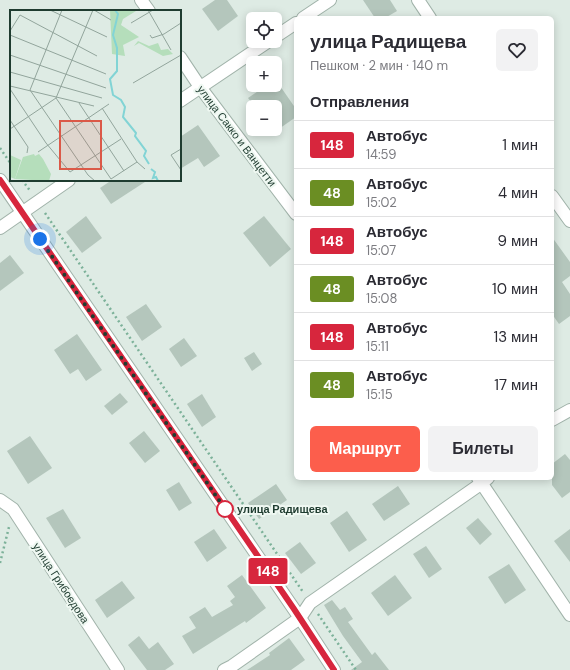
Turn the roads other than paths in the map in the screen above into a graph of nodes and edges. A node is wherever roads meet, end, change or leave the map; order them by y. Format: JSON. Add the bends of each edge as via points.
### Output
{"nodes":[{"id":1,"x":141,"y":0,"type":"edge"},
{"id":2,"x":330,"y":0,"type":"edge"},
{"id":3,"x":418,"y":0,"type":"edge"},
{"id":4,"x":148,"y":10,"type":"edge"},
{"id":5,"x":306,"y":16,"type":"edge"},
{"id":6,"x":429,"y":16,"type":"edge"},
{"id":7,"x":294,"y":24,"type":"edge"},
{"id":8,"x":282,"y":32,"type":"edge"},
{"id":9,"x":258,"y":48,"type":"edge"},
{"id":10,"x":181,"y":58,"type":"edge"},
{"id":11,"x":200,"y":87,"type":"junction"},
{"id":12,"x":181,"y":100,"type":"edge"},
{"id":13,"x":0,"y":180,"type":"edge"},
{"id":14,"x":68,"y":181,"type":"edge"},
{"id":15,"x":554,"y":199,"type":"edge"},
{"id":16,"x":294,"y":211,"type":"edge"},
{"id":17,"x":23,"y":213,"type":"junction"},
{"id":18,"x":570,"y":221,"type":"edge"},
{"id":19,"x":0,"y":228,"type":"edge"},
{"id":20,"x":570,"y":410,"type":"edge"},
{"id":21,"x":554,"y":419,"type":"edge"},
{"id":22,"x":483,"y":480,"type":"edge"},
{"id":23,"x":0,"y":500,"type":"edge"},
{"id":24,"x":570,"y":615,"type":"edge"},
{"id":25,"x":300,"y":618,"type":"junction"},
{"id":26,"x":118,"y":670,"type":"edge"},
{"id":27,"x":224,"y":670,"type":"edge"},
{"id":28,"x":334,"y":670,"type":"edge"}],
"edges":[{"from":1,"to":4,"type":"street"},
{"from":2,"to":5,"type":"street"},
{"from":3,"to":6,"type":"street"},
{"from":7,"to":8,"type":"street"},
{"from":9,"to":11,"type":"street"},
{"from":10,"to":11,"type":"street","name":"улица Сакко и Ванцетти"},
{"from":11,"to":12,"type":"street"},
{"from":11,"to":16,"type":"street","name":"улица Сакко и Ванцетти"},
{"from":13,"to":17,"type":"street"},
{"from":14,"to":17,"type":"street"},
{"from":15,"to":18,"type":"street"},
{"from":17,"to":19,"type":"street"},
{"from":17,"to":25,"type":"street"},
{"from":20,"to":21,"type":"street"},
{"from":22,"to":24,"type":"street"},
{"from":22,"to":25,"type":"street","via":[[310,603]]},
{"from":23,"to":26,"type":"street","name":"улица Грибоедова","via":[[13,509]]},
{"from":25,"to":27,"type":"street"},
{"from":25,"to":28,"type":"street"}]}
